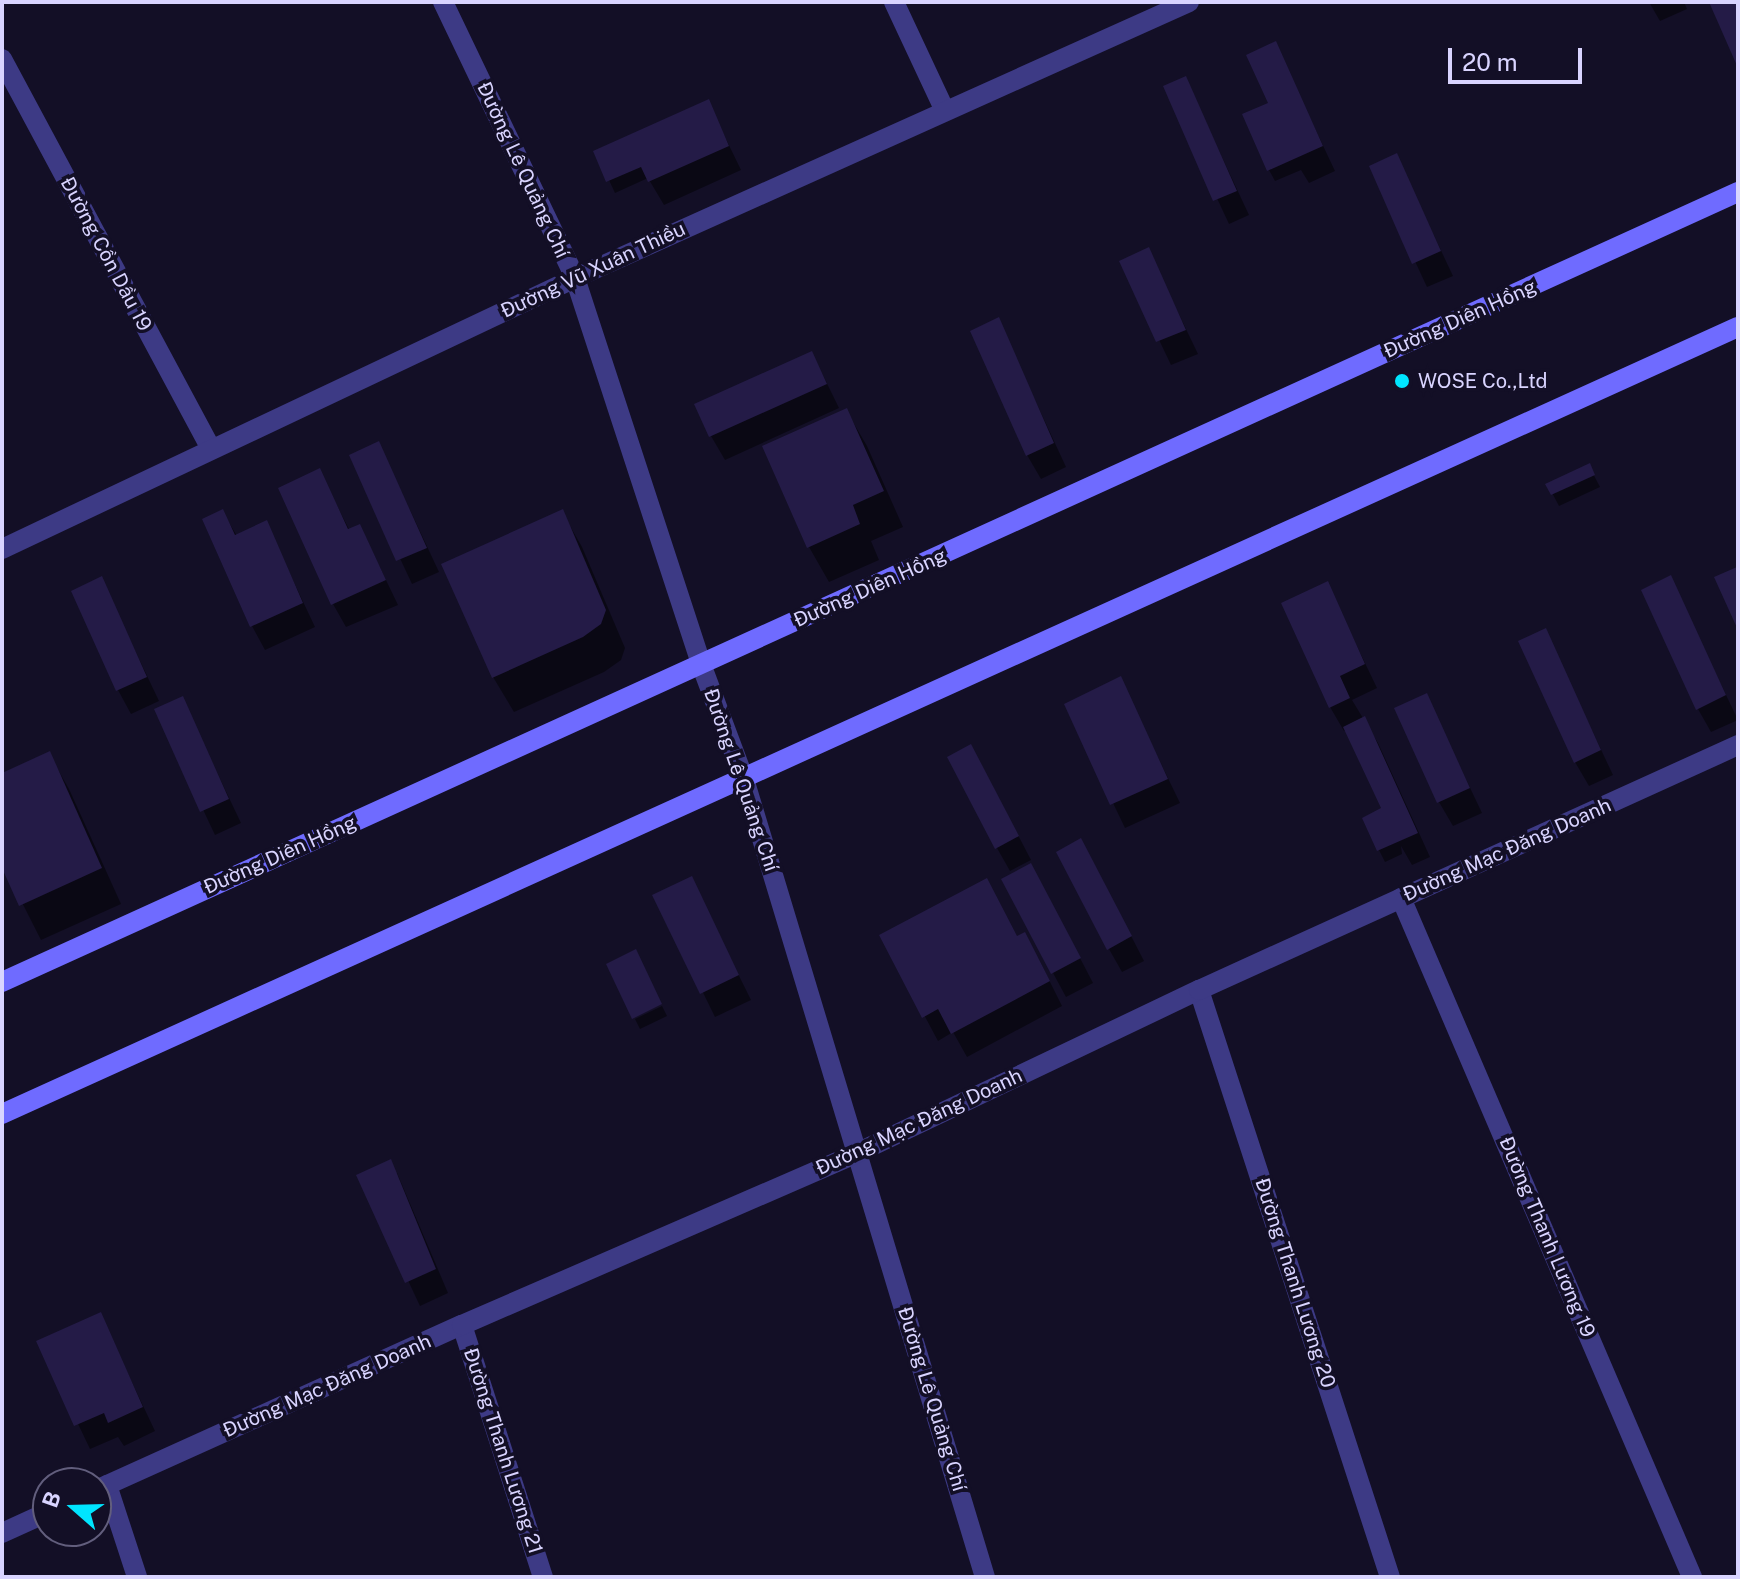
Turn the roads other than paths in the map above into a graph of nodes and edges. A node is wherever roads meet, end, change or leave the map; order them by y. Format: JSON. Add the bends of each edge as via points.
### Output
{"nodes":[{"id":1,"x":443,"y":2,"type":"edge"},
{"id":2,"x":894,"y":2,"type":"edge"},
{"id":3,"x":1189,"y":2,"type":"edge"},
{"id":4,"x":2,"y":59,"type":"edge"},
{"id":5,"x":945,"y":111,"type":"junction"},
{"id":6,"x":1738,"y":192,"type":"edge"},
{"id":7,"x":575,"y":278,"type":"junction"},
{"id":8,"x":1738,"y":327,"type":"edge"},
{"id":9,"x":211,"y":448,"type":"junction"},
{"id":10,"x":2,"y":549,"type":"edge"},
{"id":11,"x":701,"y":664,"type":"junction"},
{"id":12,"x":1738,"y":745,"type":"edge"},
{"id":13,"x":744,"y":779,"type":"junction"},
{"id":14,"x":1401,"y":898,"type":"junction"},
{"id":15,"x":2,"y":982,"type":"edge"},
{"id":16,"x":1199,"y":990,"type":"junction"},
{"id":17,"x":2,"y":1114,"type":"edge"},
{"id":18,"x":857,"y":1153,"type":"junction"},
{"id":19,"x":462,"y":1325,"type":"junction"},
{"id":20,"x":112,"y":1483,"type":"edge"},
{"id":21,"x":112,"y":1515,"type":"edge"},
{"id":22,"x":32,"y":1519,"type":"edge"},
{"id":23,"x":2,"y":1533,"type":"edge"},
{"id":24,"x":137,"y":1577,"type":"edge"},
{"id":25,"x":543,"y":1577,"type":"edge"},
{"id":26,"x":985,"y":1577,"type":"edge"},
{"id":27,"x":1390,"y":1577,"type":"edge"},
{"id":28,"x":1692,"y":1577,"type":"edge"}],
"edges":[{"from":1,"to":7,"type":"street","name":"Đường Lê Quảng Chí"},
{"from":2,"to":5,"type":"street"},
{"from":3,"to":5,"type":"street","name":"Đường Vũ Xuân Thiều"},
{"from":4,"to":9,"type":"street","name":"Đường Cồn Dầu 19"},
{"from":5,"to":7,"type":"street","name":"Đường Vũ Xuân Thiều"},
{"from":6,"to":11,"type":"street","name":"Đường Diên Hồng"},
{"from":7,"to":9,"type":"street","name":"Đường Vũ Xuân Thiều"},
{"from":7,"to":11,"type":"street","name":"Đường Lê Quảng Chí"},
{"from":8,"to":13,"type":"street"},
{"from":9,"to":10,"type":"street","name":"Đường Vũ Xuân Thiều"},
{"from":11,"to":13,"type":"street","name":"Đường Lê Quảng Chí"},
{"from":11,"to":15,"type":"street","name":"Đường Diên Hồng"},
{"from":12,"to":14,"type":"street","name":"Đường Mạc Đăng Doanh"},
{"from":13,"to":17,"type":"street"},
{"from":13,"to":18,"type":"street","name":"Đường Lê Quảng Chí"},
{"from":14,"to":16,"type":"street","name":"Đường Mạc Đăng Doanh"},
{"from":14,"to":28,"type":"street","name":"Đường Thanh Lương 19"},
{"from":16,"to":18,"type":"street","name":"Đường Mạc Đăng Doanh"},
{"from":16,"to":27,"type":"street","name":"Đường Thanh Lương 20"},
{"from":18,"to":19,"type":"street","name":"Đường Mạc Đăng Doanh"},
{"from":18,"to":26,"type":"street","name":"Đường Lê Quảng Chí"},
{"from":19,"to":20,"type":"street","name":"Đường Mạc Đăng Doanh"},
{"from":19,"to":25,"type":"street","name":"Đường Thanh Lương 21"},
{"from":21,"to":24,"type":"street"},
{"from":22,"to":23,"type":"street"}]}
